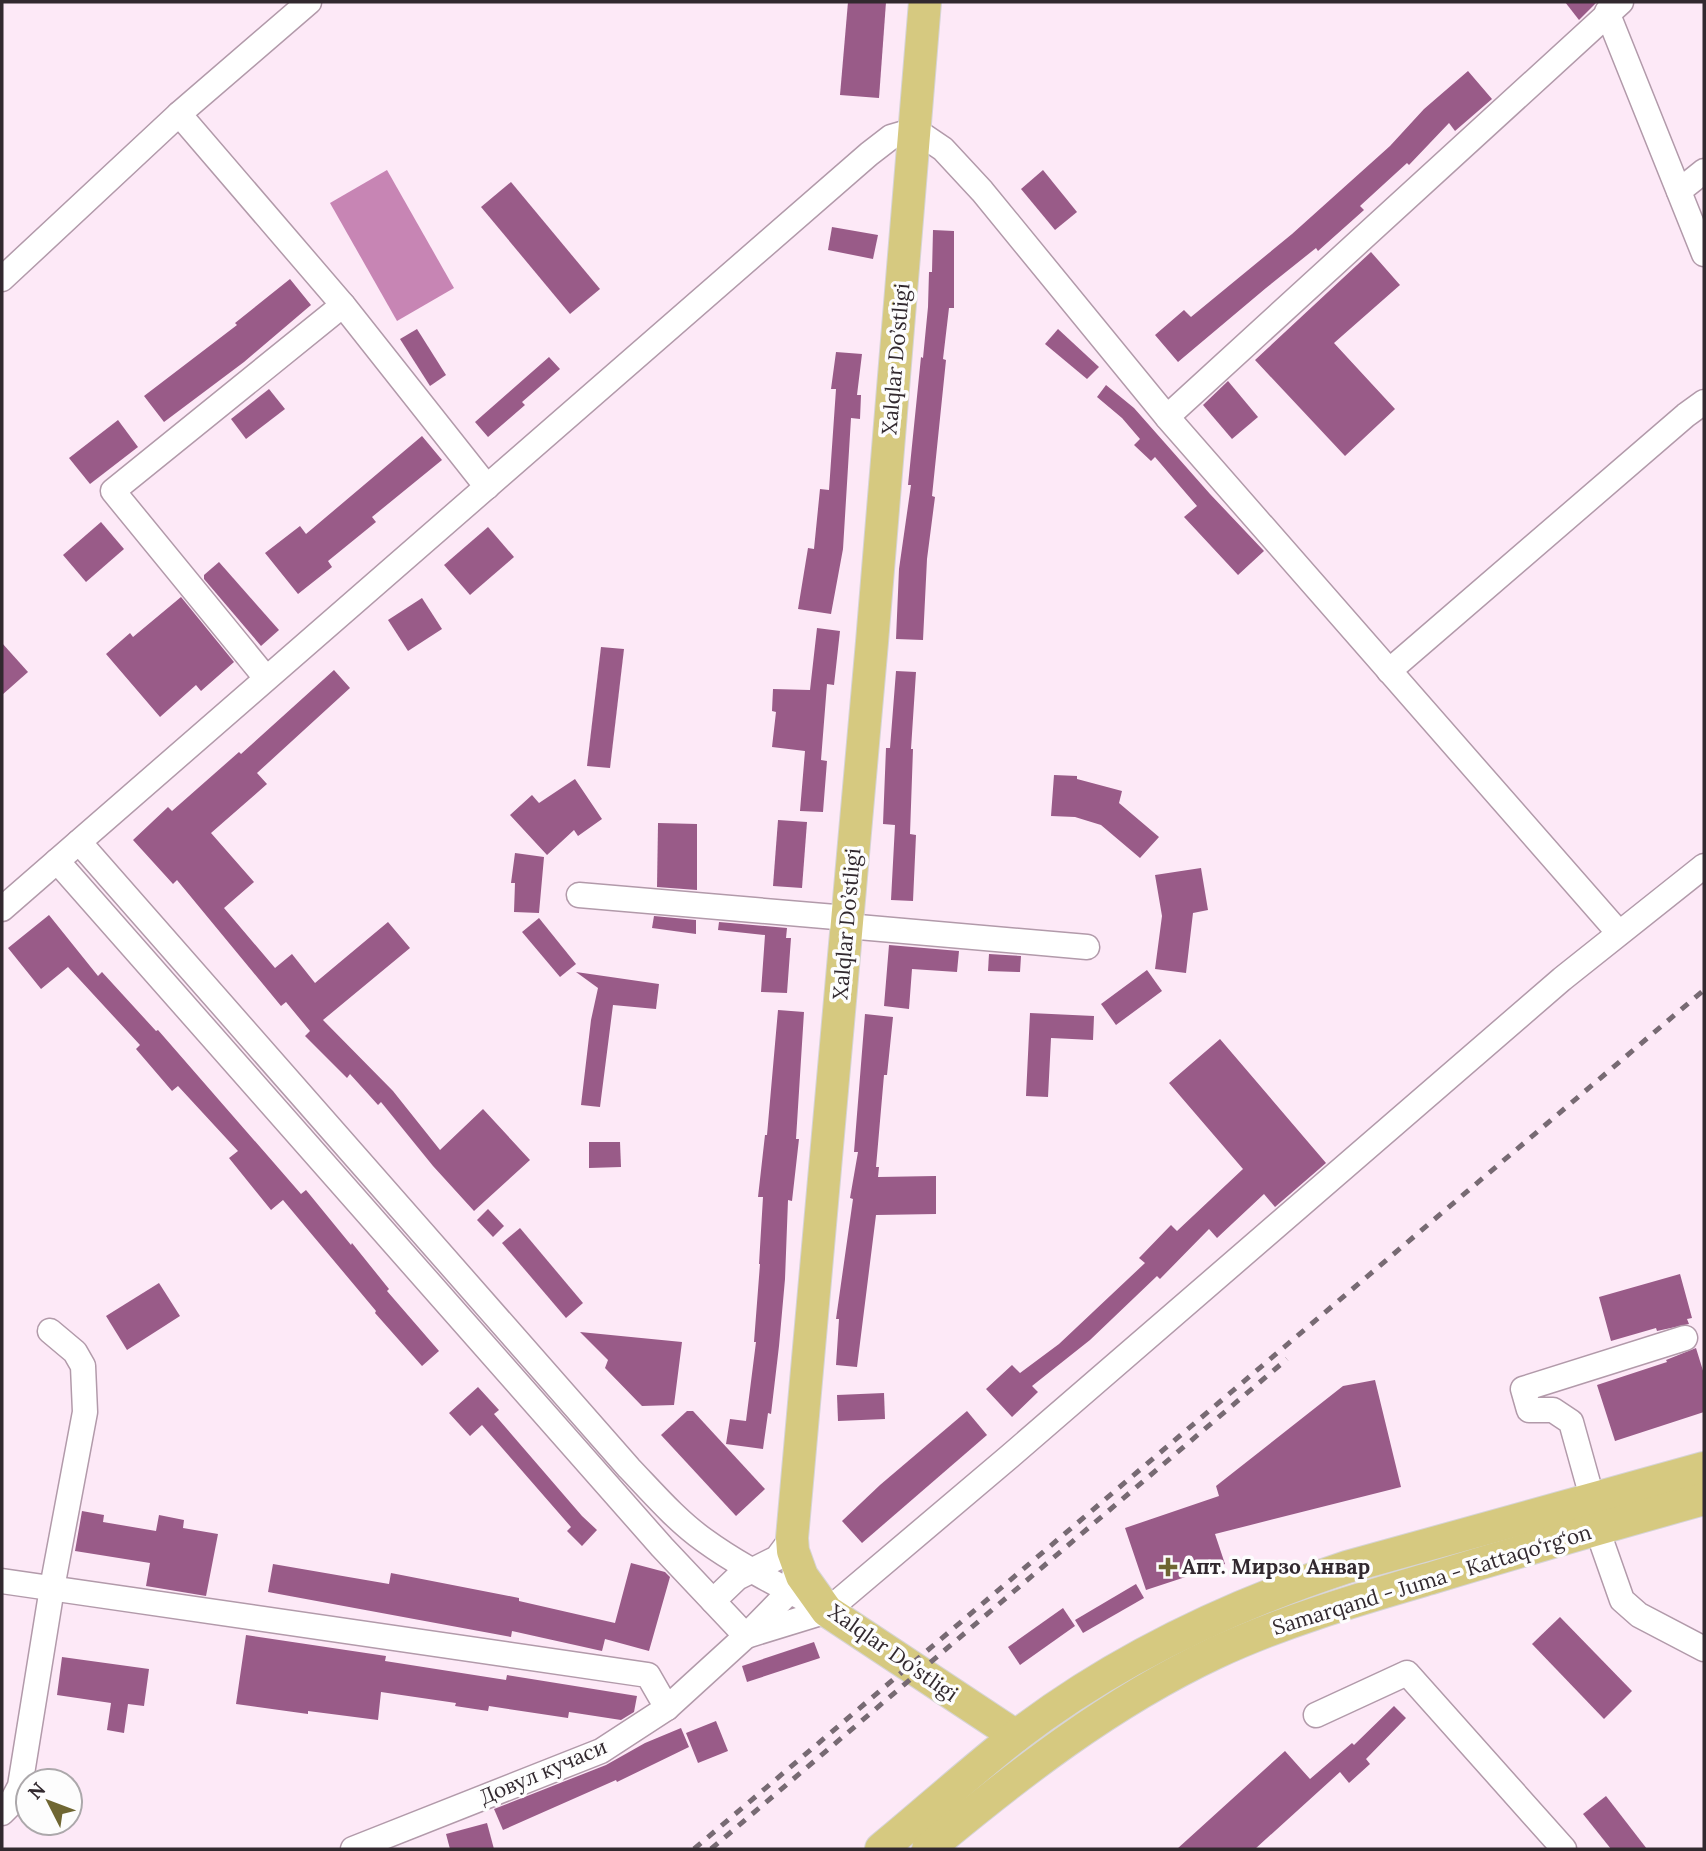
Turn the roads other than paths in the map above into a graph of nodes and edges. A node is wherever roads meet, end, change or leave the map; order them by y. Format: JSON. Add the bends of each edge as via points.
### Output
{"nodes":[{"id":1,"x":309,"y":2,"type":"edge"},
{"id":2,"x":925,"y":2,"type":"edge"},
{"id":3,"x":1614,"y":7,"type":"edge"},
{"id":4,"x":180,"y":114,"type":"junction"},
{"id":5,"x":915,"y":130,"type":"junction"},
{"id":6,"x":1704,"y":171,"type":"edge"},
{"id":7,"x":1679,"y":191,"type":"junction"},
{"id":8,"x":1704,"y":254,"type":"edge"},
{"id":9,"x":2,"y":279,"type":"edge"},
{"id":10,"x":343,"y":305,"type":"junction"},
{"id":11,"x":1704,"y":402,"type":"edge"},
{"id":12,"x":1167,"y":417,"type":"junction"},
{"id":13,"x":487,"y":487,"type":"junction"},
{"id":14,"x":1389,"y":671,"type":"junction"},
{"id":15,"x":265,"y":678,"type":"junction"},
{"id":16,"x":79,"y":842,"type":"junction"},
{"id":17,"x":57,"y":861,"type":"junction"},
{"id":18,"x":1704,"y":866,"type":"edge"},
{"id":19,"x":579,"y":895,"type":"dead end"},
{"id":20,"x":2,"y":909,"type":"edge"},
{"id":21,"x":847,"y":922,"type":"junction"},
{"id":22,"x":1619,"y":933,"type":"junction"},
{"id":23,"x":1087,"y":947,"type":"dead end"},
{"id":24,"x":50,"y":1331,"type":"dead end"},
{"id":25,"x":1685,"y":1338,"type":"dead end"},
{"id":26,"x":1704,"y":1468,"type":"edge"},
{"id":27,"x":1704,"y":1499,"type":"edge"},
{"id":28,"x":1595,"y":1515,"type":"junction"},
{"id":29,"x":793,"y":1564,"type":"junction"},
{"id":30,"x":753,"y":1570,"type":"junction"},
{"id":31,"x":2,"y":1581,"type":"edge"},
{"id":32,"x":52,"y":1588,"type":"junction"},
{"id":33,"x":713,"y":1601,"type":"junction"},
{"id":34,"x":827,"y":1611,"type":"junction"},
{"id":35,"x":746,"y":1636,"type":"junction"},
{"id":36,"x":1704,"y":1649,"type":"edge"},
{"id":37,"x":667,"y":1707,"type":"junction"},
{"id":38,"x":1316,"y":1715,"type":"dead end"},
{"id":39,"x":1016,"y":1736,"type":"junction"},
{"id":40,"x":2,"y":1813,"type":"edge"},
{"id":41,"x":353,"y":1849,"type":"edge"},
{"id":42,"x":881,"y":1849,"type":"edge"},
{"id":43,"x":928,"y":1849,"type":"edge"},
{"id":44,"x":1564,"y":1849,"type":"edge"}],
"edges":[{"from":1,"to":4,"type":"street"},
{"from":2,"to":5,"type":"main road","name":"Xalqlar Do’stligi"},
{"from":3,"to":7,"type":"street"},
{"from":3,"to":12,"type":"street"},
{"from":4,"to":9,"type":"street"},
{"from":4,"to":10,"type":"street"},
{"from":5,"to":12,"type":"street","via":[[943,149],[982,191]]},
{"from":5,"to":13,"type":"street","via":[[891,137],[869,154]]},
{"from":5,"to":21,"type":"main road","name":"Xalqlar Do’stligi"},
{"from":6,"to":7,"type":"street"},
{"from":7,"to":8,"type":"street"},
{"from":10,"to":13,"type":"street"},
{"from":10,"to":15,"type":"street","via":[[113,491]]},
{"from":11,"to":14,"type":"street"},
{"from":12,"to":14,"type":"street"},
{"from":13,"to":15,"type":"street"},
{"from":14,"to":22,"type":"street"},
{"from":15,"to":16,"type":"street"},
{"from":16,"to":17,"type":"street"},
{"from":16,"to":30,"type":"street","via":[[629,1468],[702,1539]]},
{"from":17,"to":20,"type":"street"},
{"from":17,"to":33,"type":"street"},
{"from":18,"to":22,"type":"street"},
{"from":19,"to":21,"type":"street"},
{"from":21,"to":23,"type":"street"},
{"from":21,"to":29,"type":"main road","name":"Xalqlar Do’stligi"},
{"from":22,"to":34,"type":"street"},
{"from":24,"to":32,"type":"street","via":[[75,1352],[83,1366],[85,1412]]},
{"from":25,"to":28,"type":"street","via":[[1523,1389],[1529,1410],[1553,1410],[1571,1422]]},
{"from":26,"to":28,"type":"main road","name":"Samarqand - Juma - Kattaqo‘rg‘on"},
{"from":27,"to":28,"type":"main road","name":"Samarqand - Juma - Kattaqo‘rg‘on"},
{"from":28,"to":36,"type":"street","via":[[1622,1600],[1639,1615]]},
{"from":28,"to":39,"type":"main road","name":"Samarqand - Juma - Kattaqo‘rg‘on","via":[[1397,1552],[1297,1583],[1165,1642]]},
{"from":28,"to":43,"type":"main road","name":"Samarqand - Juma - Kattaqo‘rg‘on","via":[[1214,1653],[1077,1732]]},
{"from":29,"to":30,"type":"street"},
{"from":29,"to":30,"type":"street","via":[[777,1558]]},
{"from":29,"to":34,"type":"main road","name":"Xalqlar Do’stligi"},
{"from":29,"to":35,"type":"street","name":"Довул кучаси"},
{"from":30,"to":33,"type":"street"},
{"from":31,"to":32,"type":"street"},
{"from":32,"to":37,"type":"street","via":[[648,1675]]},
{"from":32,"to":40,"type":"street","via":[[20,1786]]},
{"from":33,"to":35,"type":"street"},
{"from":34,"to":35,"type":"street"},
{"from":34,"to":39,"type":"main road","name":"Xalqlar Do’stligi"},
{"from":35,"to":37,"type":"street","name":"Довул кучаси"},
{"from":37,"to":41,"type":"street","name":"Довул кучаси","via":[[601,1751]]},
{"from":38,"to":44,"type":"street","via":[[1407,1673]]},
{"from":39,"to":42,"type":"main road","name":"Samarqand - Juma - Kattaqo‘rg‘on"}]}
